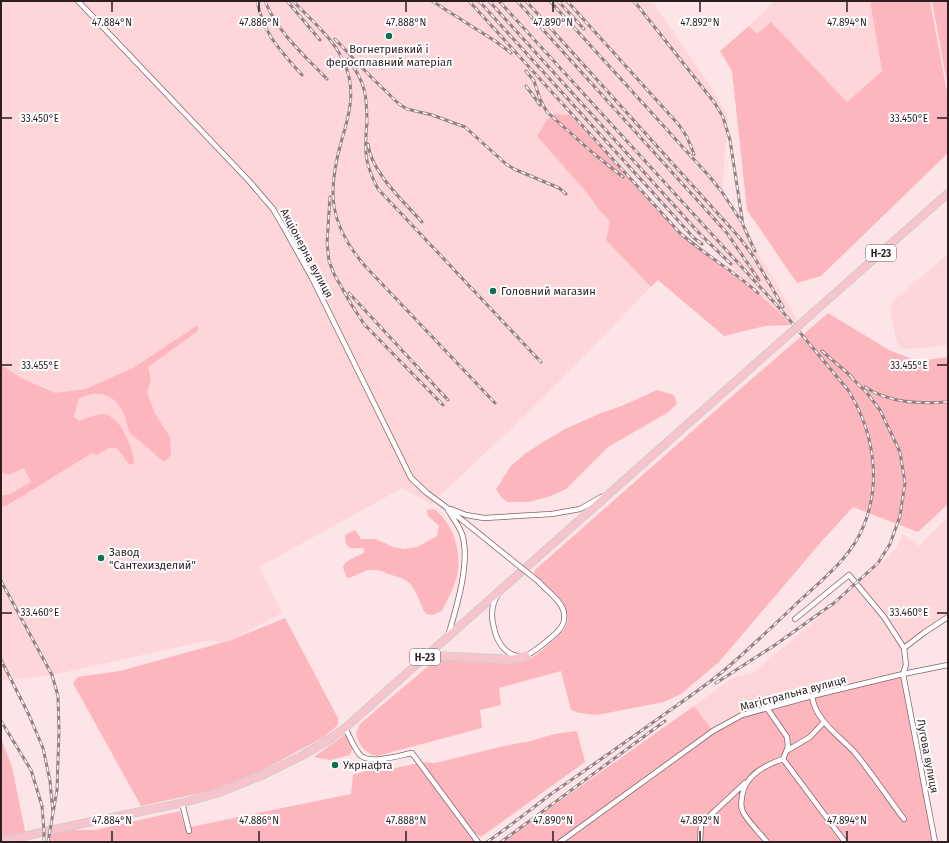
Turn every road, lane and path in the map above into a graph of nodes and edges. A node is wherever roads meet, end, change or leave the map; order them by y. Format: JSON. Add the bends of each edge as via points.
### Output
{"nodes":[{"id":1,"x":78,"y":1,"type":"edge"},
{"id":2,"x":948,"y":193,"type":"edge"},
{"id":3,"x":613,"y":490,"type":"junction"},
{"id":4,"x":446,"y":507,"type":"junction"},
{"id":5,"x":501,"y":589,"type":"junction"},
{"id":6,"x":948,"y":617,"type":"edge"},
{"id":7,"x":795,"y":619,"type":"dead end"},
{"id":8,"x":448,"y":636,"type":"junction"},
{"id":9,"x":904,"y":648,"type":"junction"},
{"id":10,"x":526,"y":656,"type":"junction"},
{"id":11,"x":419,"y":662,"type":"junction"},
{"id":12,"x":948,"y":665,"type":"edge"},
{"id":13,"x":903,"y":674,"type":"junction"},
{"id":14,"x":812,"y":696,"type":"junction"},
{"id":15,"x":767,"y":708,"type":"junction"},
{"id":16,"x":824,"y":722,"type":"junction"},
{"id":17,"x":345,"y":728,"type":"junction"},
{"id":18,"x":786,"y":752,"type":"junction"},
{"id":19,"x":783,"y":759,"type":"junction"},
{"id":20,"x":749,"y":779,"type":"junction"},
{"id":21,"x":182,"y":803,"type":"junction"},
{"id":22,"x":904,"y":819,"type":"dead end"},
{"id":23,"x":189,"y":831,"type":"dead end"},
{"id":24,"x":1,"y":842,"type":"edge"},
{"id":25,"x":478,"y":842,"type":"edge"},
{"id":26,"x":560,"y":842,"type":"edge"},
{"id":27,"x":700,"y":842,"type":"edge"},
{"id":28,"x":767,"y":842,"type":"edge"},
{"id":29,"x":845,"y":842,"type":"edge"},
{"id":30,"x":935,"y":842,"type":"edge"}],
"edges":[{"from":1,"to":4,"type":"street","name":"Акціонерна вулиця","via":[[273,209],[312,278],[411,478]]},
{"from":2,"to":3,"type":"main road","number":"Н-23","bridge":true},
{"from":3,"to":4,"type":"street","via":[[588,506],[552,514],[480,518]]},
{"from":3,"to":5,"type":"main road","number":"Н-23"},
{"from":4,"to":8,"type":"street","via":[[462,534],[464,544],[457,606]]},
{"from":4,"to":10,"type":"street","bridge":true,"via":[[539,582],[564,612],[564,620],[556,634]]},
{"from":5,"to":8,"type":"main road","number":"Н-23"},
{"from":5,"to":10,"type":"street","via":[[495,598],[492,611],[495,633],[503,648],[512,655]]},
{"from":6,"to":9,"type":"street"},
{"from":7,"to":9,"type":"street","via":[[849,575],[884,617]]},
{"from":8,"to":11,"type":"main road","number":"Н-23"},
{"from":9,"to":13,"type":"street","name":"Лугова вулиця","via":[[906,665]]},
{"from":10,"to":11,"type":"main road","via":[[505,659],[442,656]]},
{"from":11,"to":17,"type":"main road","number":"Н-23"},
{"from":12,"to":13,"type":"street","name":"Магістральна вулиця"},
{"from":13,"to":14,"type":"street","name":"Магістральна вулиця"},
{"from":13,"to":30,"type":"street","name":"Лугова вулиця"},
{"from":14,"to":15,"type":"street","name":"Магістральна вулиця"},
{"from":14,"to":16,"type":"street","via":[[813,705]]},
{"from":15,"to":18,"type":"street","via":[[787,737]]},
{"from":15,"to":26,"type":"street","name":"Магістральна вулиця","via":[[742,715],[713,731]]},
{"from":16,"to":18,"type":"street","via":[[810,737]]},
{"from":16,"to":22,"type":"street","via":[[856,754]]},
{"from":17,"to":21,"type":"main road","number":"Н-23","via":[[317,748],[266,774],[218,794]]},
{"from":17,"to":25,"type":"street","via":[[360,756],[364,758],[375,760],[412,753]]},
{"from":18,"to":19,"type":"street"},
{"from":19,"to":20,"type":"street","via":[[769,764]]},
{"from":19,"to":29,"type":"street"},
{"from":20,"to":27,"type":"street","via":[[701,824]]},
{"from":20,"to":28,"type":"street","via":[[742,794],[742,811]]},
{"from":21,"to":23,"type":"street"},
{"from":21,"to":24,"type":"main road","number":"Н-23"}]}
